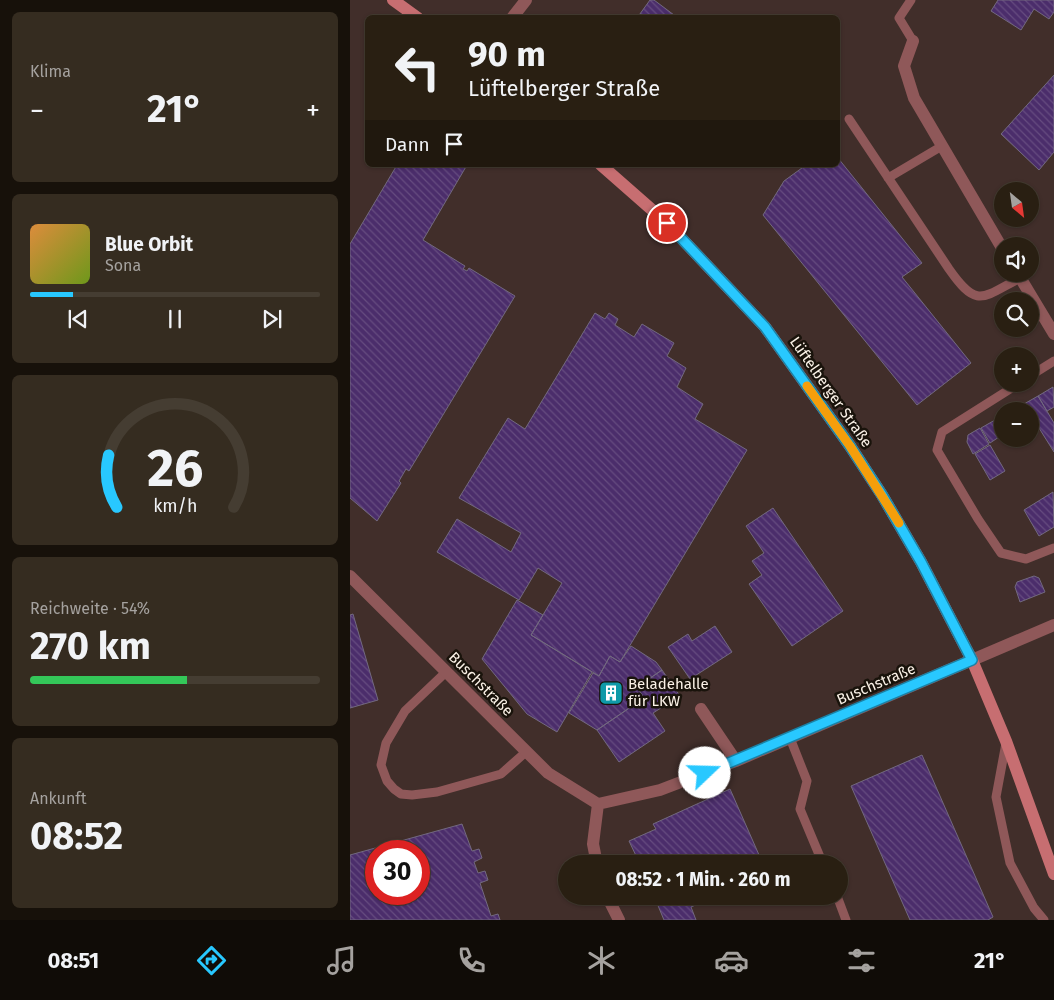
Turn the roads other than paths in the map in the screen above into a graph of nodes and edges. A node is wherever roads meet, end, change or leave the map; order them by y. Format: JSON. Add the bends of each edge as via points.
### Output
{"nodes":[{"id":1,"x":393,"y":0,"type":"edge"},
{"id":2,"x":526,"y":0,"type":"edge"},
{"id":3,"x":911,"y":0,"type":"edge"},
{"id":4,"x":414,"y":15,"type":"edge"},
{"id":5,"x":514,"y":15,"type":"edge"},
{"id":6,"x":913,"y":41,"type":"joint"},
{"id":7,"x":849,"y":119,"type":"dead end"},
{"id":8,"x":942,"y":146,"type":"junction"},
{"id":9,"x":603,"y":167,"type":"edge"},
{"id":10,"x":888,"y":178,"type":"junction"},
{"id":11,"x":996,"y":237,"type":"edge"},
{"id":12,"x":1008,"y":282,"type":"edge"},
{"id":13,"x":1023,"y":282,"type":"edge"},
{"id":14,"x":1054,"y":334,"type":"edge"},
{"id":15,"x":1054,"y":361,"type":"edge"},
{"id":16,"x":1039,"y":370,"type":"edge"},
{"id":17,"x":1005,"y":392,"type":"edge"},
{"id":18,"x":1054,"y":548,"type":"edge"},
{"id":19,"x":350,"y":576,"type":"edge"},
{"id":20,"x":1054,"y":625,"type":"edge"},
{"id":21,"x":972,"y":660,"type":"junction"},
{"id":22,"x":446,"y":672,"type":"junction"},
{"id":23,"x":700,"y":710,"type":"dead end"},
{"id":24,"x":790,"y":738,"type":"junction"},
{"id":25,"x":1006,"y":741,"type":"junction"},
{"id":26,"x":527,"y":752,"type":"junction"},
{"id":27,"x":736,"y":761,"type":"junction"},
{"id":28,"x":598,"y":804,"type":"junction"},
{"id":29,"x":595,"y":855,"type":"edge"},
{"id":30,"x":819,"y":855,"type":"edge"},
{"id":31,"x":1054,"y":874,"type":"edge"},
{"id":32,"x":612,"y":905,"type":"edge"},
{"id":33,"x":840,"y":905,"type":"edge"},
{"id":34,"x":619,"y":920,"type":"edge"},
{"id":35,"x":846,"y":920,"type":"edge"},
{"id":36,"x":1044,"y":920,"type":"edge"}],
"edges":[{"from":1,"to":4,"type":"main road"},
{"from":2,"to":5,"type":"street"},
{"from":3,"to":6,"type":"lane","via":[[899,18]]},
{"from":6,"to":8,"type":"street","via":[[904,66],[914,98]]},
{"from":7,"to":10,"type":"lane"},
{"from":8,"to":10,"type":"lane"},
{"from":8,"to":11,"type":"street"},
{"from":9,"to":21,"type":"main road","name":"Lüftelberger Straße","via":[[667,223],[765,327],[882,495]]},
{"from":10,"to":12,"type":"lane","via":[[949,269],[971,295],[982,297]]},
{"from":13,"to":14,"type":"street"},
{"from":15,"to":16,"type":"lane"},
{"from":17,"to":18,"type":"lane","via":[[942,432],[938,450],[1001,553],[1026,559]]},
{"from":19,"to":22,"type":"street","name":"Buschstraße"},
{"from":20,"to":21,"type":"street","name":"Buschstraße"},
{"from":21,"to":24,"type":"street","name":"Buschstraße"},
{"from":21,"to":25,"type":"main road","name":"Lüftelberger Straße"},
{"from":22,"to":26,"type":"street","name":"Buschstraße"},
{"from":22,"to":26,"type":"lane","via":[[405,711],[386,743],[381,765],[394,789],[401,794],[412,795],[437,792],[501,774]]},
{"from":23,"to":27,"type":"street"},
{"from":24,"to":27,"type":"street","name":"Buschstraße"},
{"from":24,"to":30,"type":"lane","via":[[807,781],[800,809]]},
{"from":25,"to":31,"type":"main road","name":"Lüftelberger Straße"},
{"from":25,"to":36,"type":"lane","via":[[996,797],[1010,863]]},
{"from":26,"to":28,"type":"street","name":"Buschstraße","via":[[548,773]]},
{"from":27,"to":28,"type":"street","name":"Buschstraße","via":[[660,790]]},
{"from":28,"to":29,"type":"street","via":[[593,844]]},
{"from":32,"to":34,"type":"street"},
{"from":33,"to":35,"type":"lane"}]}
